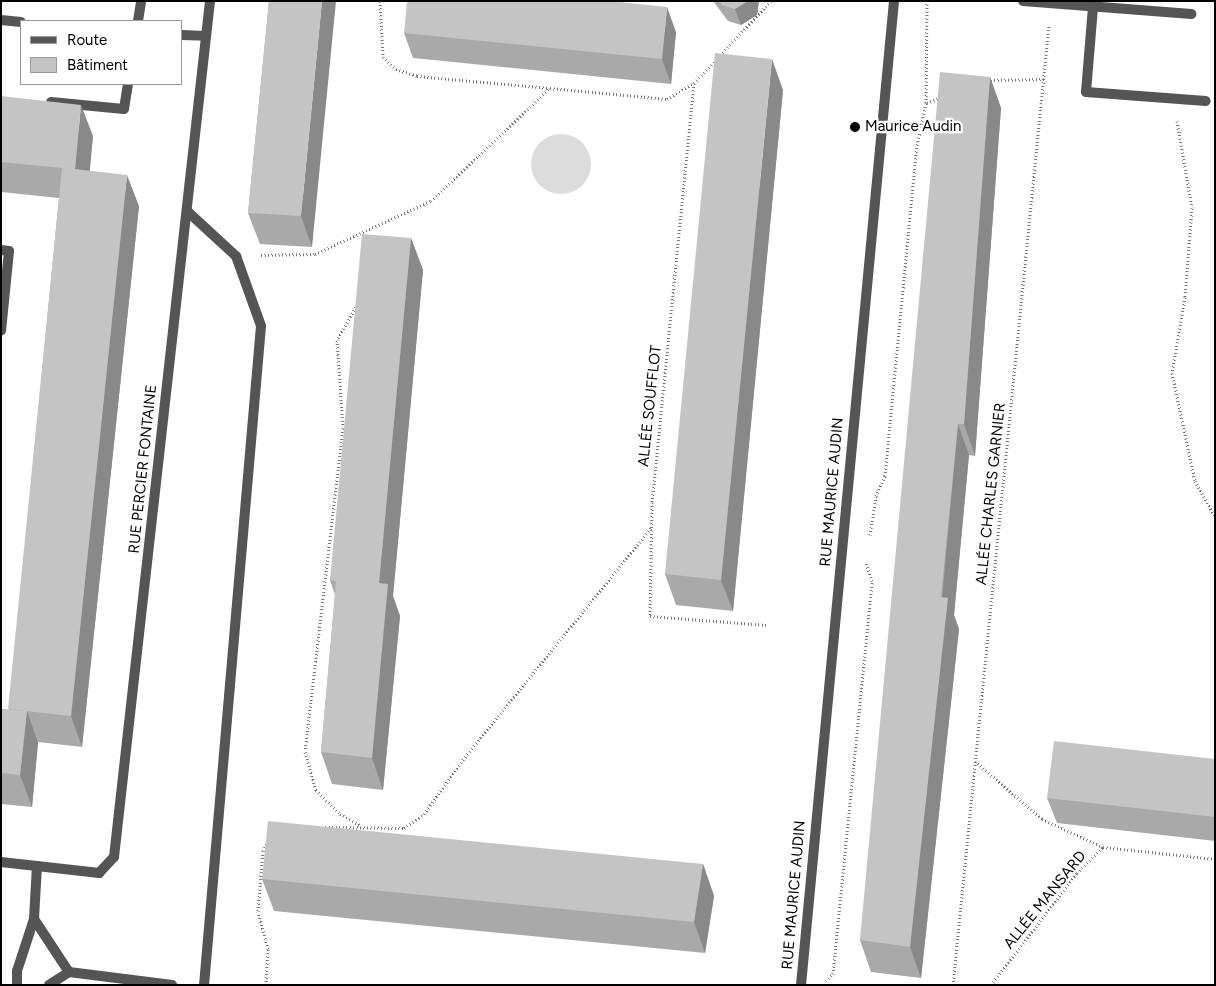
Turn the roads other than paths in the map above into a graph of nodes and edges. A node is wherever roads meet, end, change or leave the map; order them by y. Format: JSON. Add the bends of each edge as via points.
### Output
{"nodes":[{"id":1,"x":141,"y":1,"type":"edge"},
{"id":2,"x":210,"y":1,"type":"edge"},
{"id":3,"x":894,"y":1,"type":"edge"},
{"id":4,"x":1022,"y":1,"type":"edge"},
{"id":5,"x":1093,"y":7,"type":"junction"},
{"id":6,"x":1191,"y":14,"type":"dead end"},
{"id":7,"x":1,"y":20,"type":"edge"},
{"id":8,"x":138,"y":20,"type":"edge"},
{"id":9,"x":20,"y":22,"type":"edge"},
{"id":10,"x":182,"y":35,"type":"edge"},
{"id":11,"x":206,"y":36,"type":"junction"},
{"id":12,"x":128,"y":85,"type":"edge"},
{"id":13,"x":39,"y":100,"type":"edge"},
{"id":14,"x":1206,"y":101,"type":"dead end"},
{"id":15,"x":187,"y":211,"type":"junction"},
{"id":16,"x":1,"y":250,"type":"edge"},
{"id":17,"x":1,"y":331,"type":"edge"},
{"id":18,"x":1,"y":862,"type":"edge"},
{"id":19,"x":37,"y":866,"type":"junction"},
{"id":20,"x":34,"y":919,"type":"junction"},
{"id":21,"x":69,"y":972,"type":"junction"},
{"id":22,"x":17,"y":985,"type":"edge"},
{"id":23,"x":49,"y":985,"type":"edge"},
{"id":24,"x":172,"y":985,"type":"edge"},
{"id":25,"x":204,"y":985,"type":"edge"},
{"id":26,"x":801,"y":985,"type":"edge"}],
"edges":[{"from":1,"to":8,"type":"street"},
{"from":2,"to":11,"type":"street","name":"RUE PERCIER FONTAINE"},
{"from":3,"to":26,"type":"street","name":"RUE MAURICE AUDIN"},
{"from":4,"to":5,"type":"street"},
{"from":5,"to":6,"type":"street"},
{"from":5,"to":14,"type":"street","via":[[1086,92]]},
{"from":7,"to":9,"type":"street"},
{"from":10,"to":11,"type":"street"},
{"from":11,"to":15,"type":"street","name":"RUE PERCIER FONTAINE"},
{"from":12,"to":13,"type":"street","via":[[124,109]]},
{"from":15,"to":19,"type":"street","name":"RUE PERCIER FONTAINE","via":[[114,857],[99,873]]},
{"from":15,"to":25,"type":"street","via":[[236,256],[261,326]]},
{"from":16,"to":17,"type":"street","via":[[9,250]]},
{"from":18,"to":19,"type":"street"},
{"from":19,"to":20,"type":"street"},
{"from":20,"to":21,"type":"street"},
{"from":20,"to":22,"type":"street","via":[[17,971]]},
{"from":21,"to":23,"type":"street"},
{"from":21,"to":24,"type":"street"}]}
